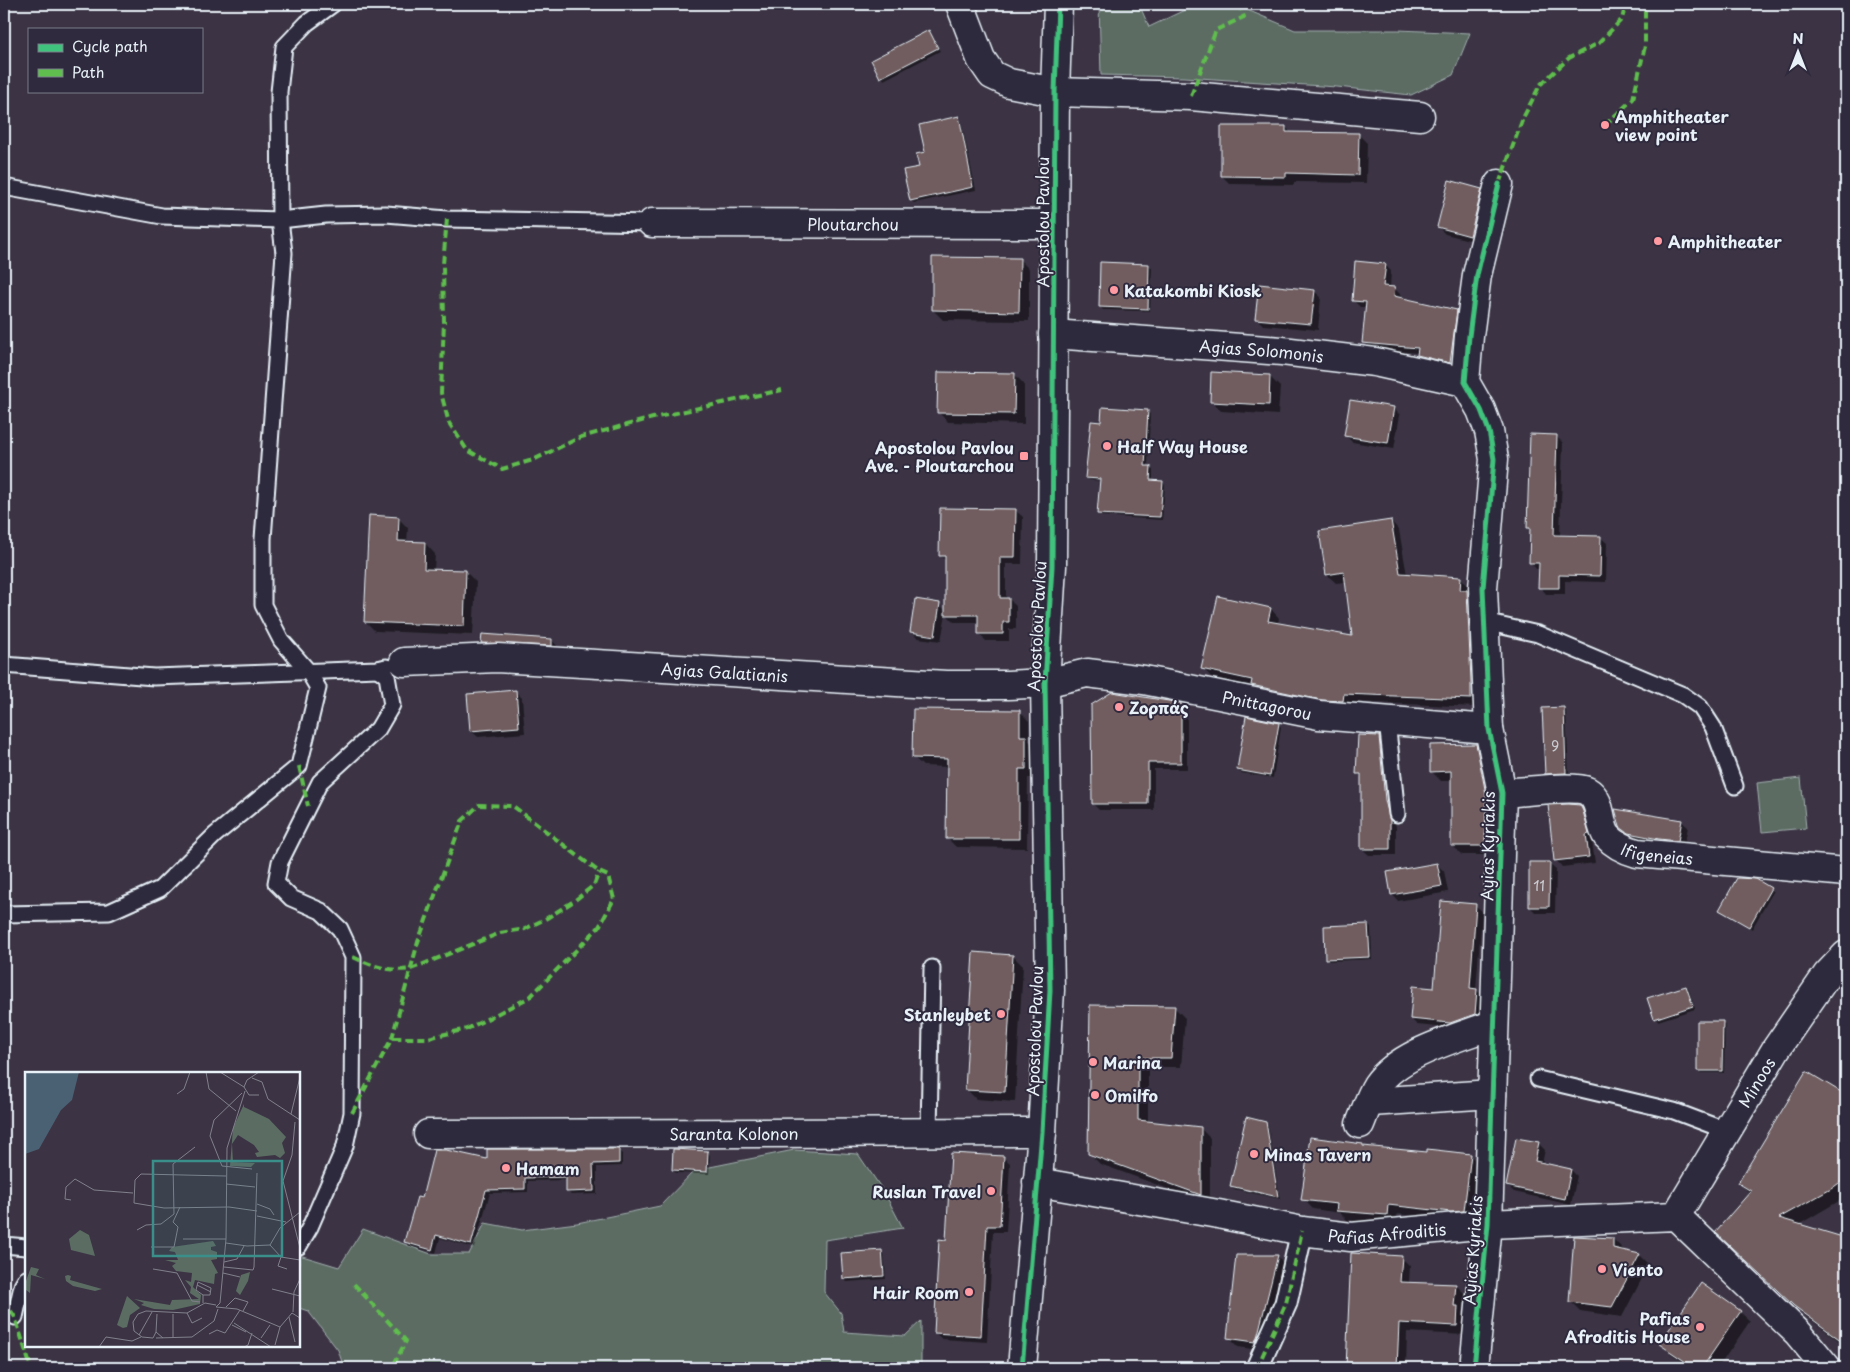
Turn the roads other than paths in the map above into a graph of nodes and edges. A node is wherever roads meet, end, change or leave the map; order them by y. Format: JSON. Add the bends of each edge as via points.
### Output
{"nodes":[{"id":1,"x":333,"y":4,"type":"edge"},
{"id":2,"x":960,"y":4,"type":"edge"},
{"id":3,"x":1058,"y":4,"type":"edge"},
{"id":4,"x":1055,"y":92,"type":"junction"},
{"id":5,"x":1420,"y":116,"type":"dead end"},
{"id":6,"x":1498,"y":184,"type":"dead end"},
{"id":7,"x":4,"y":187,"type":"edge"},
{"id":8,"x":280,"y":220,"type":"junction"},
{"id":9,"x":652,"y":224,"type":"joint"},
{"id":10,"x":1054,"y":224,"type":"junction"},
{"id":11,"x":1053,"y":334,"type":"junction"},
{"id":12,"x":1466,"y":382,"type":"junction"},
{"id":13,"x":1485,"y":622,"type":"junction"},
{"id":14,"x":4,"y":665,"type":"edge"},
{"id":15,"x":391,"y":666,"type":"junction"},
{"id":16,"x":308,"y":671,"type":"junction"},
{"id":17,"x":1045,"y":683,"type":"junction"},
{"id":18,"x":1387,"y":721,"type":"junction"},
{"id":19,"x":1490,"y":729,"type":"junction"},
{"id":20,"x":1735,"y":786,"type":"dead end"},
{"id":21,"x":1502,"y":793,"type":"junction"},
{"id":22,"x":1397,"y":814,"type":"dead end"},
{"id":23,"x":1846,"y":872,"type":"edge"},
{"id":24,"x":4,"y":914,"type":"edge"},
{"id":25,"x":1846,"y":955,"type":"edge"},
{"id":26,"x":932,"y":968,"type":"dead end"},
{"id":27,"x":1494,"y":1024,"type":"junction"},
{"id":28,"x":1538,"y":1079,"type":"dead end"},
{"id":29,"x":1492,"y":1094,"type":"junction"},
{"id":30,"x":1727,"y":1131,"type":"junction"},
{"id":31,"x":1042,"y":1132,"type":"junction"},
{"id":32,"x":929,"y":1133,"type":"junction"},
{"id":33,"x":428,"y":1134,"type":"dead end"},
{"id":34,"x":1037,"y":1182,"type":"junction"},
{"id":35,"x":1676,"y":1216,"type":"junction"},
{"id":36,"x":1488,"y":1224,"type":"junction"},
{"id":37,"x":1302,"y":1231,"type":"junction"},
{"id":38,"x":300,"y":1244,"type":"edge"},
{"id":39,"x":4,"y":1245,"type":"edge"},
{"id":40,"x":25,"y":1247,"type":"edge"},
{"id":41,"x":25,"y":1281,"type":"edge"},
{"id":42,"x":15,"y":1317,"type":"dead end"},
{"id":43,"x":1022,"y":1368,"type":"edge"},
{"id":44,"x":1257,"y":1368,"type":"edge"},
{"id":45,"x":1474,"y":1368,"type":"edge"},
{"id":46,"x":1827,"y":1368,"type":"edge"}],
"edges":[{"from":1,"to":8,"type":"lane","via":[[307,23],[284,47],[279,92]]},
{"from":2,"to":4,"type":"street","via":[[982,59],[992,75],[1009,83]]},
{"from":3,"to":4,"type":"street","name":"Apostolou Pavlou"},
{"from":4,"to":5,"type":"street","via":[[1192,96]]},
{"from":4,"to":10,"type":"street","name":"Apostolou Pavlou"},
{"from":6,"to":12,"type":"street","via":[[1477,275]]},
{"from":7,"to":8,"type":"lane","via":[[162,216]]},
{"from":8,"to":9,"type":"lane","via":[[386,214],[447,219]]},
{"from":8,"to":16,"type":"lane","via":[[284,253],[263,539],[263,605],[280,640]]},
{"from":9,"to":10,"type":"street","name":"Ploutarchou"},
{"from":10,"to":11,"type":"street","name":"Apostolou Pavlou"},
{"from":11,"to":12,"type":"street","name":"Agias Solomonis","via":[[1300,353],[1375,362]]},
{"from":11,"to":17,"type":"street","name":"Apostolou Pavlou","via":[[1052,566]]},
{"from":12,"to":13,"type":"street","name":"Ayias Kyriakis","via":[[1489,431],[1494,459],[1483,588]]},
{"from":13,"to":19,"type":"street","name":"Ayias Kyriakis"},
{"from":13,"to":20,"type":"lane","via":[[1538,634],[1683,696],[1700,707],[1713,727]]},
{"from":14,"to":16,"type":"lane","via":[[154,677]]},
{"from":15,"to":16,"type":"lane"},
{"from":15,"to":17,"type":"street","name":"Agias Galatianis","via":[[498,658],[946,685]]},
{"from":15,"to":38,"type":"lane","via":[[387,676],[392,705],[378,729],[320,782],[280,862],[276,884],[291,898],[321,911],[340,929],[353,957],[352,1113],[345,1146]]},
{"from":16,"to":24,"type":"lane","via":[[318,688],[299,766],[216,835],[160,889],[109,912]]},
{"from":17,"to":18,"type":"street","name":"Pnittagorou","via":[[1097,674],[1144,680],[1319,715]]},
{"from":17,"to":31,"type":"street","name":"Apostolou Pavlou","via":[[1050,990]]},
{"from":18,"to":19,"type":"street","name":"Pnittagorou"},
{"from":18,"to":22,"type":"lane"},
{"from":19,"to":21,"type":"street","name":"Ayias Kyriakis"},
{"from":21,"to":23,"type":"street","name":"Ifigeneias","via":[[1586,791],[1597,805],[1608,837],[1637,853]]},
{"from":21,"to":27,"type":"street","name":"Ayias Kyriakis"},
{"from":25,"to":30,"type":"street","name":"Minoos","via":[[1827,975],[1776,1050]]},
{"from":26,"to":32,"type":"lane"},
{"from":27,"to":29,"type":"street","name":"Ayias Kyriakis"},
{"from":27,"to":29,"type":"street","via":[[1413,1054],[1377,1085],[1365,1113]]},
{"from":28,"to":30,"type":"lane","via":[[1674,1111]]},
{"from":29,"to":36,"type":"street","name":"Ayias Kyriakis"},
{"from":30,"to":35,"type":"street","name":"Minoos"},
{"from":31,"to":32,"type":"street","name":"Saranta Kolonon"},
{"from":31,"to":34,"type":"street","name":"Apostolou Pavlou"},
{"from":32,"to":33,"type":"street","name":"Saranta Kolonon"},
{"from":34,"to":37,"type":"street","name":"Pafias Afroditis"},
{"from":34,"to":43,"type":"street","name":"Apostolou Pavlou"},
{"from":35,"to":36,"type":"street","name":"Pafias Afroditis"},
{"from":35,"to":46,"type":"street","via":[[1798,1333]]},
{"from":36,"to":37,"type":"street","name":"Pafias Afroditis","via":[[1351,1237]]},
{"from":36,"to":45,"type":"street","name":"Ayias Kyriakis"},
{"from":37,"to":44,"type":"street","via":[[1286,1303]]},
{"from":39,"to":40,"type":"lane"},
{"from":41,"to":42,"type":"lane"}]}
